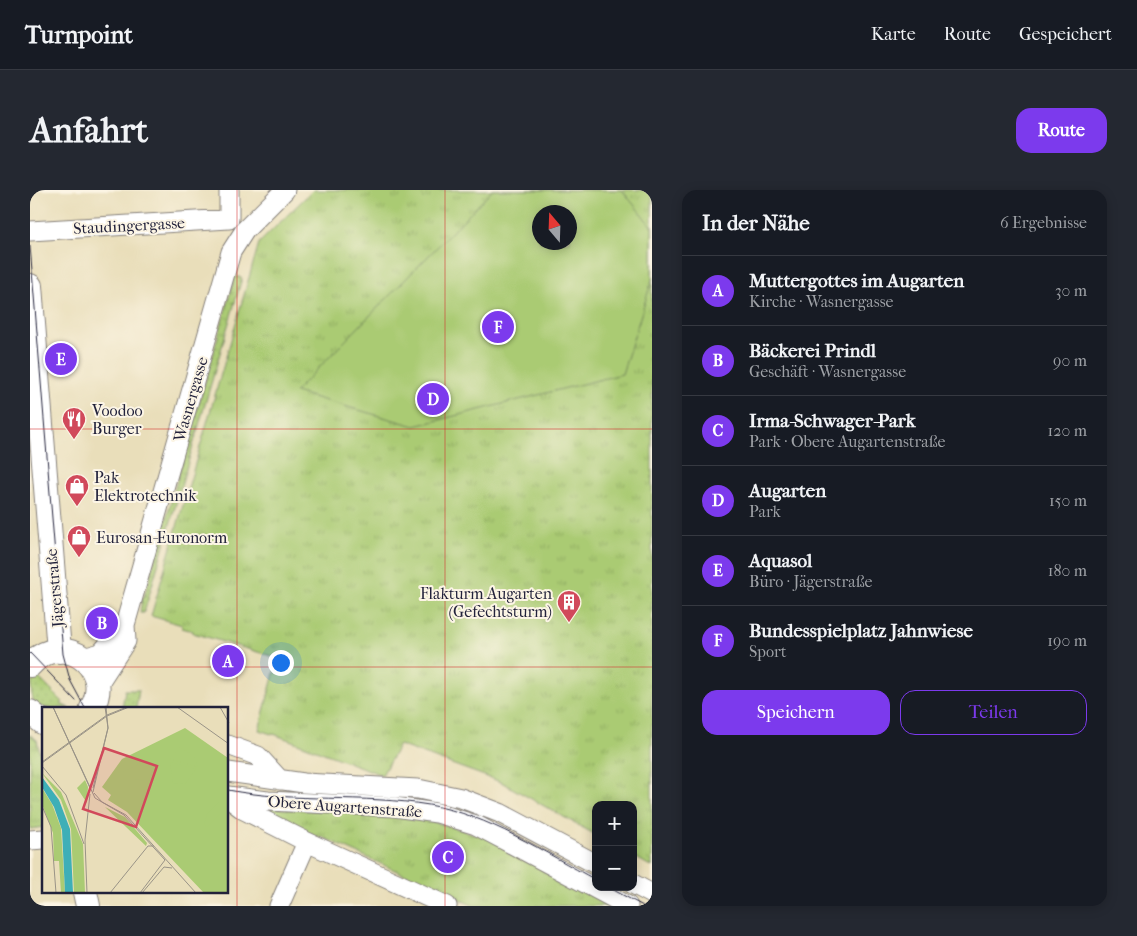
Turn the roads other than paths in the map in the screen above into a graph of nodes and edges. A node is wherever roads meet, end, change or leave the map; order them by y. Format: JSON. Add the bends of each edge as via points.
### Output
{"nodes":[{"id":1,"x":229,"y":190,"type":"edge"},
{"id":2,"x":284,"y":190,"type":"edge"},
{"id":3,"x":30,"y":231,"type":"edge"},
{"id":4,"x":30,"y":286,"type":"edge"},
{"id":5,"x":32,"y":347,"type":"edge"},
{"id":6,"x":125,"y":625,"type":"junction"},
{"id":7,"x":59,"y":650,"type":"junction"},
{"id":8,"x":83,"y":658,"type":"junction"},
{"id":9,"x":31,"y":661,"type":"edge"},
{"id":10,"x":97,"y":701,"type":"edge"},
{"id":11,"x":30,"y":712,"type":"edge"},
{"id":12,"x":42,"y":721,"type":"edge"},
{"id":13,"x":229,"y":745,"type":"edge"},
{"id":14,"x":229,"y":772,"type":"edge"},
{"id":15,"x":280,"y":780,"type":"junction"},
{"id":16,"x":229,"y":797,"type":"edge"},
{"id":17,"x":229,"y":798,"type":"edge"},
{"id":18,"x":307,"y":842,"type":"junction"},
{"id":19,"x":592,"y":862,"type":"edge"},
{"id":20,"x":637,"y":886,"type":"edge"},
{"id":21,"x":652,"y":894,"type":"edge"},
{"id":22,"x":624,"y":905,"type":"edge"},
{"id":23,"x":279,"y":906,"type":"edge"},
{"id":24,"x":447,"y":906,"type":"edge"}],
"edges":[{"from":1,"to":3,"type":"street","name":"Staudingergasse","via":[[229,219]]},
{"from":2,"to":6,"type":"street","name":"Wasnergasse","via":[[245,230],[231,252]]},
{"from":4,"to":5,"type":"main road","name":"Jägerstraße"},
{"from":5,"to":7,"type":"main road","name":"Jägerstraße"},
{"from":6,"to":8,"type":"street","name":"Wasnergasse","via":[[101,653]]},
{"from":6,"to":10,"type":"street","name":"Wasnergasse","via":[[126,641]]},
{"from":7,"to":8,"type":"main road"},
{"from":7,"to":9,"type":"main road"},
{"from":8,"to":10,"type":"main road","via":[[93,669]]},
{"from":11,"to":12,"type":"main road"},
{"from":13,"to":15,"type":"street","via":[[258,756]]},
{"from":14,"to":15,"type":"street","name":"Obere Augartenstraße"},
{"from":15,"to":19,"type":"street","name":"Obere Augartenstraße","via":[[418,789],[461,798],[500,813]]},
{"from":16,"to":22,"type":"street","name":"Obere Augartenstraße","via":[[394,807],[437,813],[476,825]]},
{"from":17,"to":18,"type":"street","name":"Obere Augartenstraße","via":[[244,810]]},
{"from":18,"to":23,"type":"street"},
{"from":18,"to":24,"type":"street","name":"Obere Augartenstraße"},
{"from":20,"to":21,"type":"street"}]}
